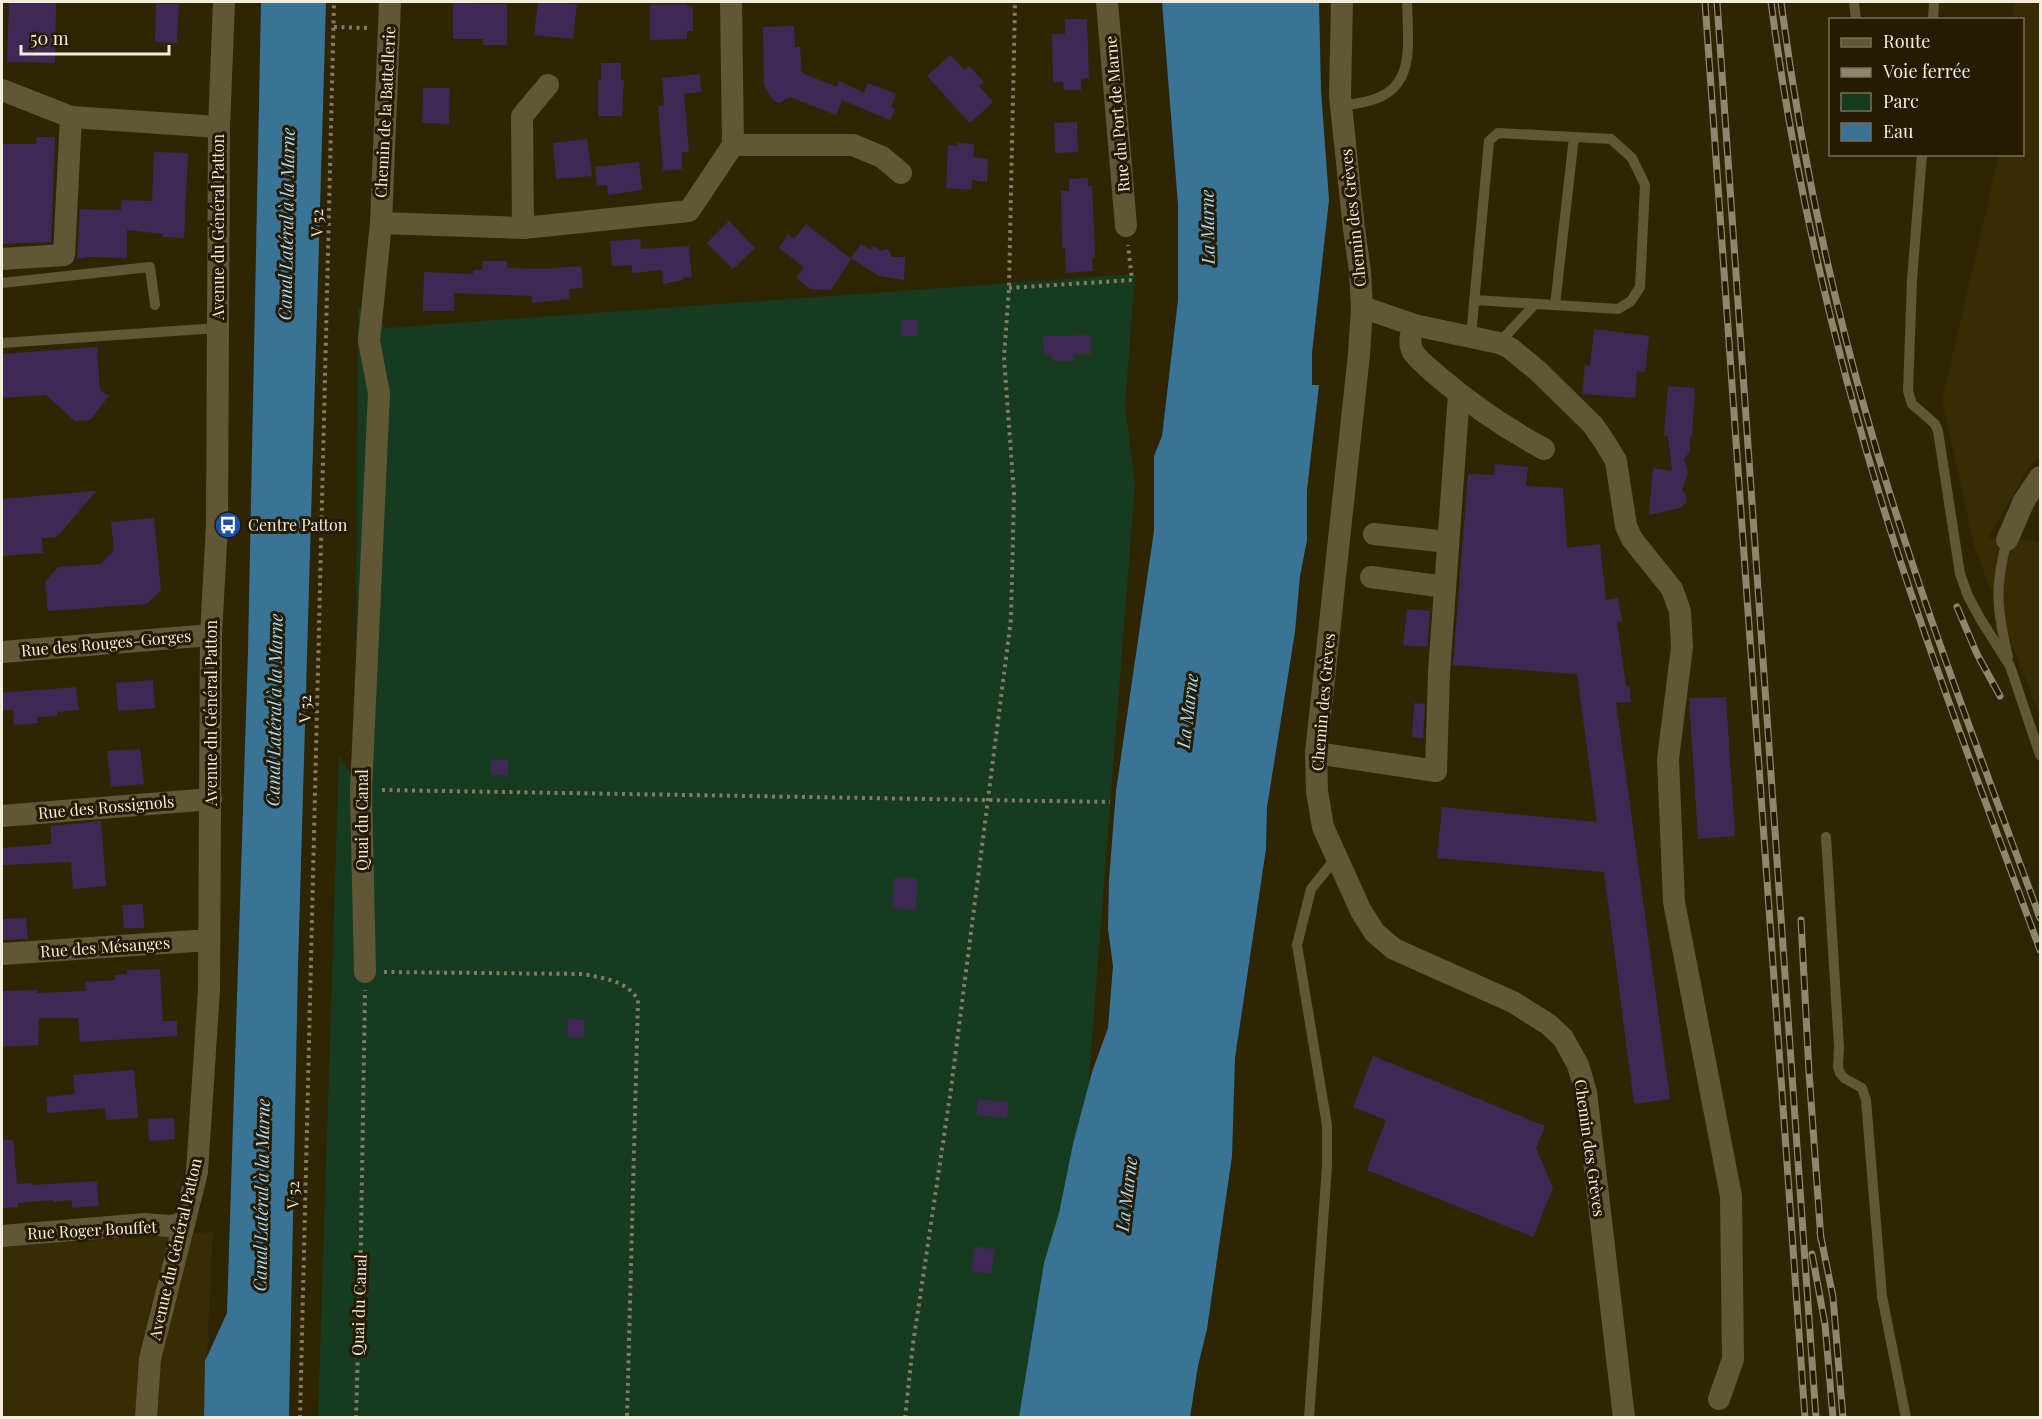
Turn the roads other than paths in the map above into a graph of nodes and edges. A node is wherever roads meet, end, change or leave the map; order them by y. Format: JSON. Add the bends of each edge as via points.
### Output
{"nodes":[{"id":1,"x":224,"y":2,"type":"edge"},
{"id":2,"x":390,"y":2,"type":"edge"},
{"id":3,"x":731,"y":2,"type":"edge"},
{"id":4,"x":1107,"y":2,"type":"edge"},
{"id":5,"x":1342,"y":2,"type":"edge"},
{"id":6,"x":1407,"y":2,"type":"edge"},
{"id":7,"x":1854,"y":2,"type":"edge"},
{"id":8,"x":1934,"y":2,"type":"edge"},
{"id":9,"x":1856,"y":18,"type":"edge"},
{"id":10,"x":1933,"y":18,"type":"edge"},
{"id":11,"x":548,"y":85,"type":"dead end"},
{"id":12,"x":2,"y":90,"type":"edge"},
{"id":13,"x":1341,"y":105,"type":"junction"},
{"id":14,"x":71,"y":117,"type":"junction"},
{"id":15,"x":219,"y":127,"type":"junction"},
{"id":16,"x":1574,"y":137,"type":"junction"},
{"id":17,"x":733,"y":145,"type":"junction"},
{"id":18,"x":1923,"y":156,"type":"edge"},
{"id":19,"x":901,"y":173,"type":"dead end"},
{"id":20,"x":381,"y":223,"type":"junction"},
{"id":21,"x":1126,"y":226,"type":"road end"},
{"id":22,"x":523,"y":228,"type":"junction"},
{"id":23,"x":2,"y":259,"type":"edge"},
{"id":24,"x":2,"y":283,"type":"edge"},
{"id":25,"x":1474,"y":300,"type":"junction"},
{"id":26,"x":1535,"y":304,"type":"junction"},
{"id":27,"x":155,"y":305,"type":"dead end"},
{"id":28,"x":1555,"y":305,"type":"junction"},
{"id":29,"x":1362,"y":308,"type":"junction"},
{"id":30,"x":1414,"y":325,"type":"junction"},
{"id":31,"x":218,"y":328,"type":"junction"},
{"id":32,"x":1471,"y":336,"type":"junction"},
{"id":33,"x":2,"y":343,"type":"edge"},
{"id":34,"x":1499,"y":343,"type":"junction"},
{"id":35,"x":1459,"y":394,"type":"junction"},
{"id":36,"x":1544,"y":450,"type":"dead end"},
{"id":37,"x":2040,"y":477,"type":"edge"},
{"id":38,"x":1374,"y":534,"type":"dead end"},
{"id":39,"x":2007,"y":540,"type":"joint"},
{"id":40,"x":1449,"y":542,"type":"junction"},
{"id":41,"x":1371,"y":577,"type":"dead end"},
{"id":42,"x":1445,"y":587,"type":"junction"},
{"id":43,"x":211,"y":635,"type":"junction"},
{"id":44,"x":2,"y":652,"type":"edge"},
{"id":45,"x":2010,"y":666,"type":"junction"},
{"id":46,"x":1316,"y":753,"type":"junction"},
{"id":47,"x":2040,"y":755,"type":"edge"},
{"id":48,"x":211,"y":799,"type":"junction"},
{"id":49,"x":2,"y":816,"type":"edge"},
{"id":50,"x":1826,"y":837,"type":"dead end"},
{"id":51,"x":1336,"y":858,"type":"junction"},
{"id":52,"x":209,"y":940,"type":"junction"},
{"id":53,"x":2,"y":954,"type":"edge"},
{"id":54,"x":365,"y":972,"type":"road end"},
{"id":55,"x":183,"y":1224,"type":"junction"},
{"id":56,"x":2,"y":1236,"type":"edge"},
{"id":57,"x":1719,"y":1399,"type":"dead end"},
{"id":58,"x":146,"y":1418,"type":"edge"},
{"id":59,"x":1309,"y":1418,"type":"edge"},
{"id":60,"x":1624,"y":1418,"type":"edge"},
{"id":61,"x":1906,"y":1418,"type":"edge"}],
"edges":[{"from":1,"to":15,"type":"street","name":"Avenue du Général Patton"},
{"from":2,"to":20,"type":"street","name":"Chemin de la Battellerie"},
{"from":3,"to":17,"type":"street"},
{"from":4,"to":21,"type":"street","name":"Rue du Port de Marne"},
{"from":5,"to":13,"type":"street","name":"Chemin des Grèves"},
{"from":6,"to":13,"type":"lane","via":[[1408,52],[1403,77],[1378,98]]},
{"from":7,"to":9,"type":"lane"},
{"from":8,"to":10,"type":"lane"},
{"from":11,"to":22,"type":"street","via":[[522,116]]},
{"from":12,"to":14,"type":"street"},
{"from":13,"to":29,"type":"street","name":"Chemin des Grèves"},
{"from":14,"to":15,"type":"street"},
{"from":14,"to":23,"type":"street","via":[[64,255]]},
{"from":15,"to":31,"type":"street","name":"Avenue du Général Patton"},
{"from":16,"to":25,"type":"lane","via":[[1498,133],[1489,141]]},
{"from":16,"to":28,"type":"lane"},
{"from":16,"to":28,"type":"lane","via":[[1611,139],[1632,158],[1645,185],[1640,287],[1631,301],[1618,309]]},
{"from":17,"to":19,"type":"street","via":[[853,145],[882,157]]},
{"from":17,"to":22,"type":"street","via":[[689,211]]},
{"from":18,"to":45,"type":"lane","via":[[1908,391],[1912,404],[1938,431],[1960,574],[1968,596]]},
{"from":20,"to":22,"type":"street"},
{"from":20,"to":54,"type":"street","name":"Quai du Canal","via":[[369,341],[379,393],[361,790]]},
{"from":24,"to":27,"type":"lane","via":[[150,267]]},
{"from":25,"to":26,"type":"lane"},
{"from":25,"to":32,"type":"lane"},
{"from":26,"to":28,"type":"lane"},
{"from":26,"to":34,"type":"lane"},
{"from":29,"to":30,"type":"street"},
{"from":29,"to":46,"type":"street","name":"Chemin des Grèves"},
{"from":30,"to":32,"type":"street"},
{"from":30,"to":35,"type":"street","via":[[1410,338],[1413,351]]},
{"from":31,"to":33,"type":"lane"},
{"from":31,"to":43,"type":"street","name":"Avenue du Général Patton"},
{"from":32,"to":34,"type":"street"},
{"from":34,"to":57,"type":"street","via":[[1538,371],[1604,441],[1616,461],[1626,526],[1672,589],[1680,611],[1682,647],[1668,759],[1674,902],[1731,1196],[1733,1359]]},
{"from":35,"to":36,"type":"street"},
{"from":35,"to":40,"type":"street"},
{"from":37,"to":39,"type":"street","via":[[2024,501]]},
{"from":38,"to":40,"type":"street"},
{"from":39,"to":45,"type":"lane","via":[[1999,567],[1998,611]]},
{"from":40,"to":42,"type":"street"},
{"from":41,"to":42,"type":"street"},
{"from":42,"to":46,"type":"street","via":[[1436,771]]},
{"from":43,"to":44,"type":"street","name":"Rue des Rouges-Gorges"},
{"from":43,"to":48,"type":"street","name":"Avenue du Général Patton"},
{"from":45,"to":47,"type":"lane"},
{"from":46,"to":51,"type":"street","name":"Chemin des Grèves","via":[[1323,827]]},
{"from":48,"to":49,"type":"street","name":"Rue des Rossignols"},
{"from":48,"to":52,"type":"street","name":"Avenue du Général Patton"},
{"from":50,"to":61,"type":"lane","via":[[1838,1067],[1844,1078],[1862,1088],[1866,1100],[1882,1296]]},
{"from":51,"to":59,"type":"lane","via":[[1311,889],[1296,945],[1327,1125]]},
{"from":51,"to":60,"type":"street","name":"Chemin des Grèves","via":[[1375,933],[1394,949],[1513,1002],[1548,1024],[1563,1038],[1578,1065],[1586,1092]]},
{"from":52,"to":53,"type":"street","name":"Rue des Mésanges"},
{"from":52,"to":55,"type":"street","name":"Avenue du Général Patton","via":[[201,1120],[196,1172]]},
{"from":55,"to":56,"type":"street","name":"Rue Roger Bouffet"},
{"from":55,"to":58,"type":"street","name":"Avenue du Général Patton","via":[[150,1359]]}]}
